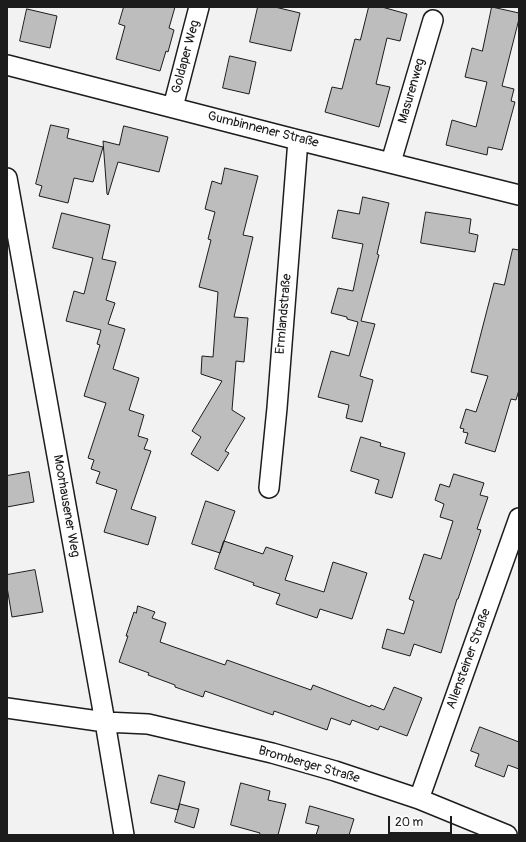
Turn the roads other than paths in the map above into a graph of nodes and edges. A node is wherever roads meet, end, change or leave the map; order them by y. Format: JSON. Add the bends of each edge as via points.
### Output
{"nodes":[{"id":1,"x":199,"y":7,"type":"edge"},
{"id":2,"x":433,"y":20,"type":"dead end"},
{"id":3,"x":7,"y":65,"type":"edge"},
{"id":4,"x":173,"y":107,"type":"junction"},
{"id":5,"x":298,"y":140,"type":"junction"},
{"id":6,"x":391,"y":162,"type":"junction"},
{"id":7,"x":7,"y":178,"type":"edge"},
{"id":8,"x":519,"y":194,"type":"edge"},
{"id":9,"x":269,"y":488,"type":"dead end"},
{"id":10,"x":519,"y":518,"type":"edge"},
{"id":11,"x":7,"y":708,"type":"edge"},
{"id":12,"x":105,"y":722,"type":"junction"},
{"id":13,"x":419,"y":800,"type":"junction"},
{"id":14,"x":124,"y":835,"type":"edge"},
{"id":15,"x":507,"y":835,"type":"edge"}],
"edges":[{"from":1,"to":4,"type":"street","name":"Goldaper Weg"},
{"from":2,"to":6,"type":"street","name":"Masurenweg"},
{"from":3,"to":4,"type":"street","name":"Gumbinnener Straße"},
{"from":4,"to":5,"type":"street","name":"Gumbinnener Straße"},
{"from":5,"to":6,"type":"street","name":"Gumbinnener Straße"},
{"from":5,"to":9,"type":"street","name":"Ermlandstraße"},
{"from":6,"to":8,"type":"street","name":"Gumbinnener Straße"},
{"from":7,"to":12,"type":"street","name":"Moorhausener Weg"},
{"from":10,"to":13,"type":"street","name":"Allensteiner Straße"},
{"from":11,"to":12,"type":"street","name":"Bromberger Straße"},
{"from":12,"to":13,"type":"street","name":"Bromberger Straße","via":[[148,724],[272,753],[335,771]]},
{"from":12,"to":14,"type":"street","name":"Moorhausener Weg"},
{"from":13,"to":15,"type":"street","name":"Bromberger Straße"}]}
